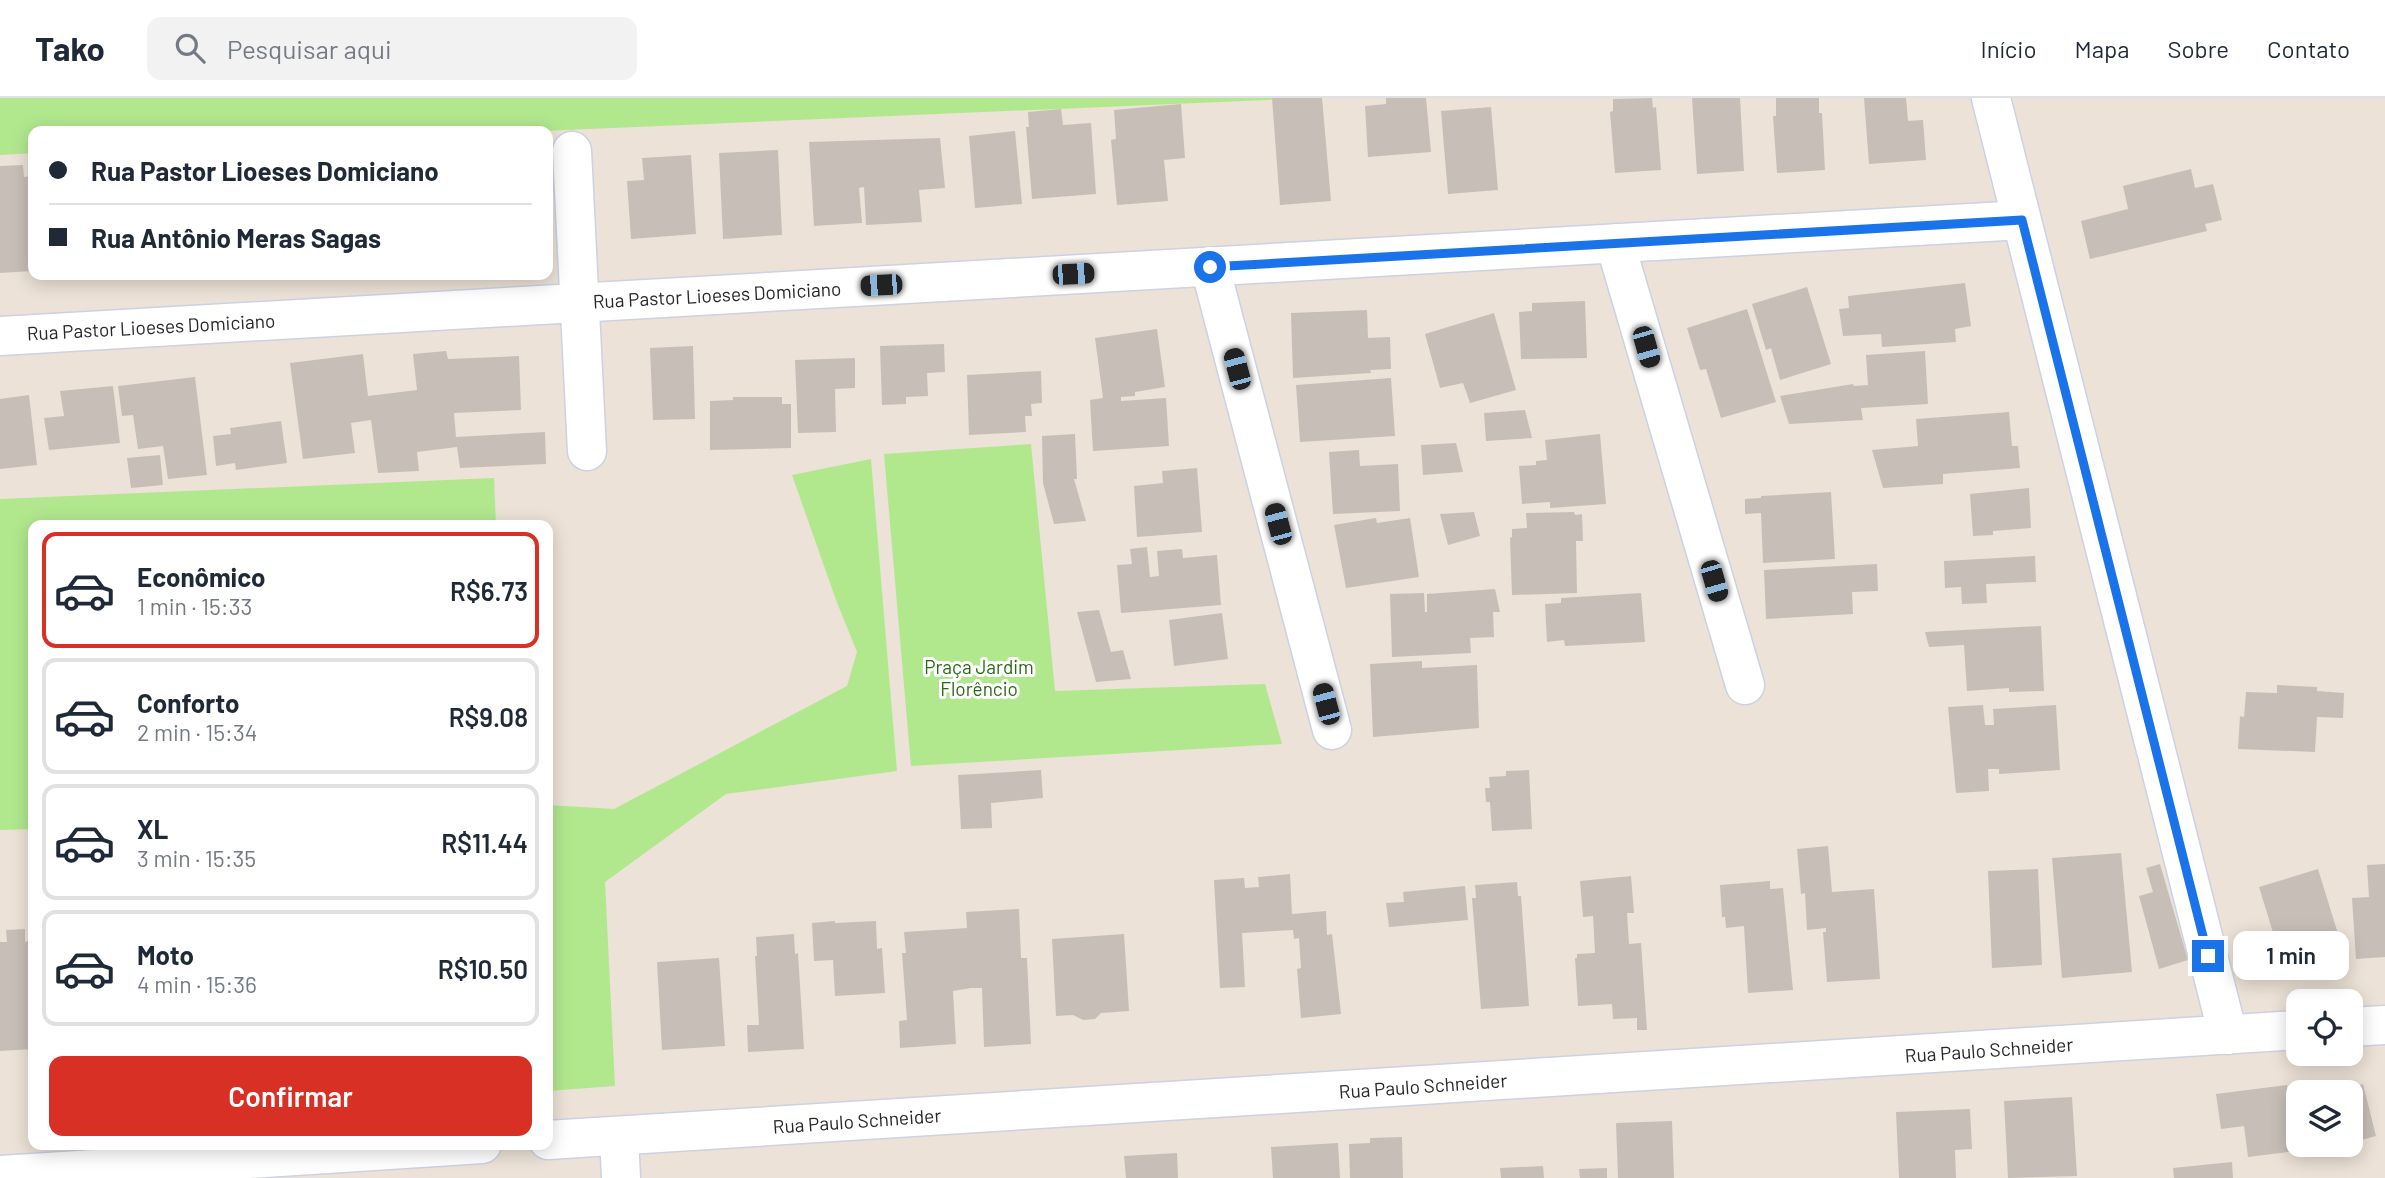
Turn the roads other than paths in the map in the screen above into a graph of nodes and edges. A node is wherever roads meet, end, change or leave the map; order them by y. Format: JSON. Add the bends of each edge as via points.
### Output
{"nodes":[{"id":1,"x":1991,"y":98,"type":"edge"},
{"id":2,"x":572,"y":151,"type":"dead end"},
{"id":3,"x":2022,"y":220,"type":"junction"},
{"id":4,"x":1615,"y":243,"type":"junction"},
{"id":5,"x":1210,"y":267,"type":"junction"},
{"id":6,"x":579,"y":302,"type":"junction"},
{"id":7,"x":0,"y":336,"type":"edge"},
{"id":8,"x":587,"y":452,"type":"dead end"},
{"id":9,"x":1745,"y":685,"type":"dead end"},
{"id":10,"x":1332,"y":730,"type":"dead end"},
{"id":11,"x":2385,"y":1025,"type":"edge"},
{"id":12,"x":2363,"y":1026,"type":"edge"},
{"id":13,"x":2286,"y":1031,"type":"edge"},
{"id":14,"x":2228,"y":1035,"type":"junction"},
{"id":15,"x":619,"y":1136,"type":"junction"},
{"id":16,"x":553,"y":1140,"type":"edge"},
{"id":17,"x":389,"y":1150,"type":"edge"},
{"id":18,"x":0,"y":1175,"type":"edge"},
{"id":19,"x":621,"y":1178,"type":"edge"}],
"edges":[{"from":1,"to":3,"type":"street"},
{"from":2,"to":6,"type":"street"},
{"from":3,"to":4,"type":"street","name":"Rua Pastor Lioeses Domiciano"},
{"from":3,"to":14,"type":"street"},
{"from":4,"to":5,"type":"street","name":"Rua Pastor Lioeses Domiciano"},
{"from":4,"to":9,"type":"street"},
{"from":5,"to":6,"type":"street","name":"Rua Pastor Lioeses Domiciano"},
{"from":5,"to":10,"type":"street"},
{"from":6,"to":7,"type":"street","name":"Rua Pastor Lioeses Domiciano"},
{"from":6,"to":8,"type":"street"},
{"from":11,"to":12,"type":"street"},
{"from":13,"to":14,"type":"street","name":"Rua Paulo Schneider"},
{"from":14,"to":15,"type":"street","name":"Rua Paulo Schneider"},
{"from":15,"to":16,"type":"street","name":"Rua Paulo Schneider"},
{"from":15,"to":19,"type":"street"},
{"from":17,"to":18,"type":"street"}]}
